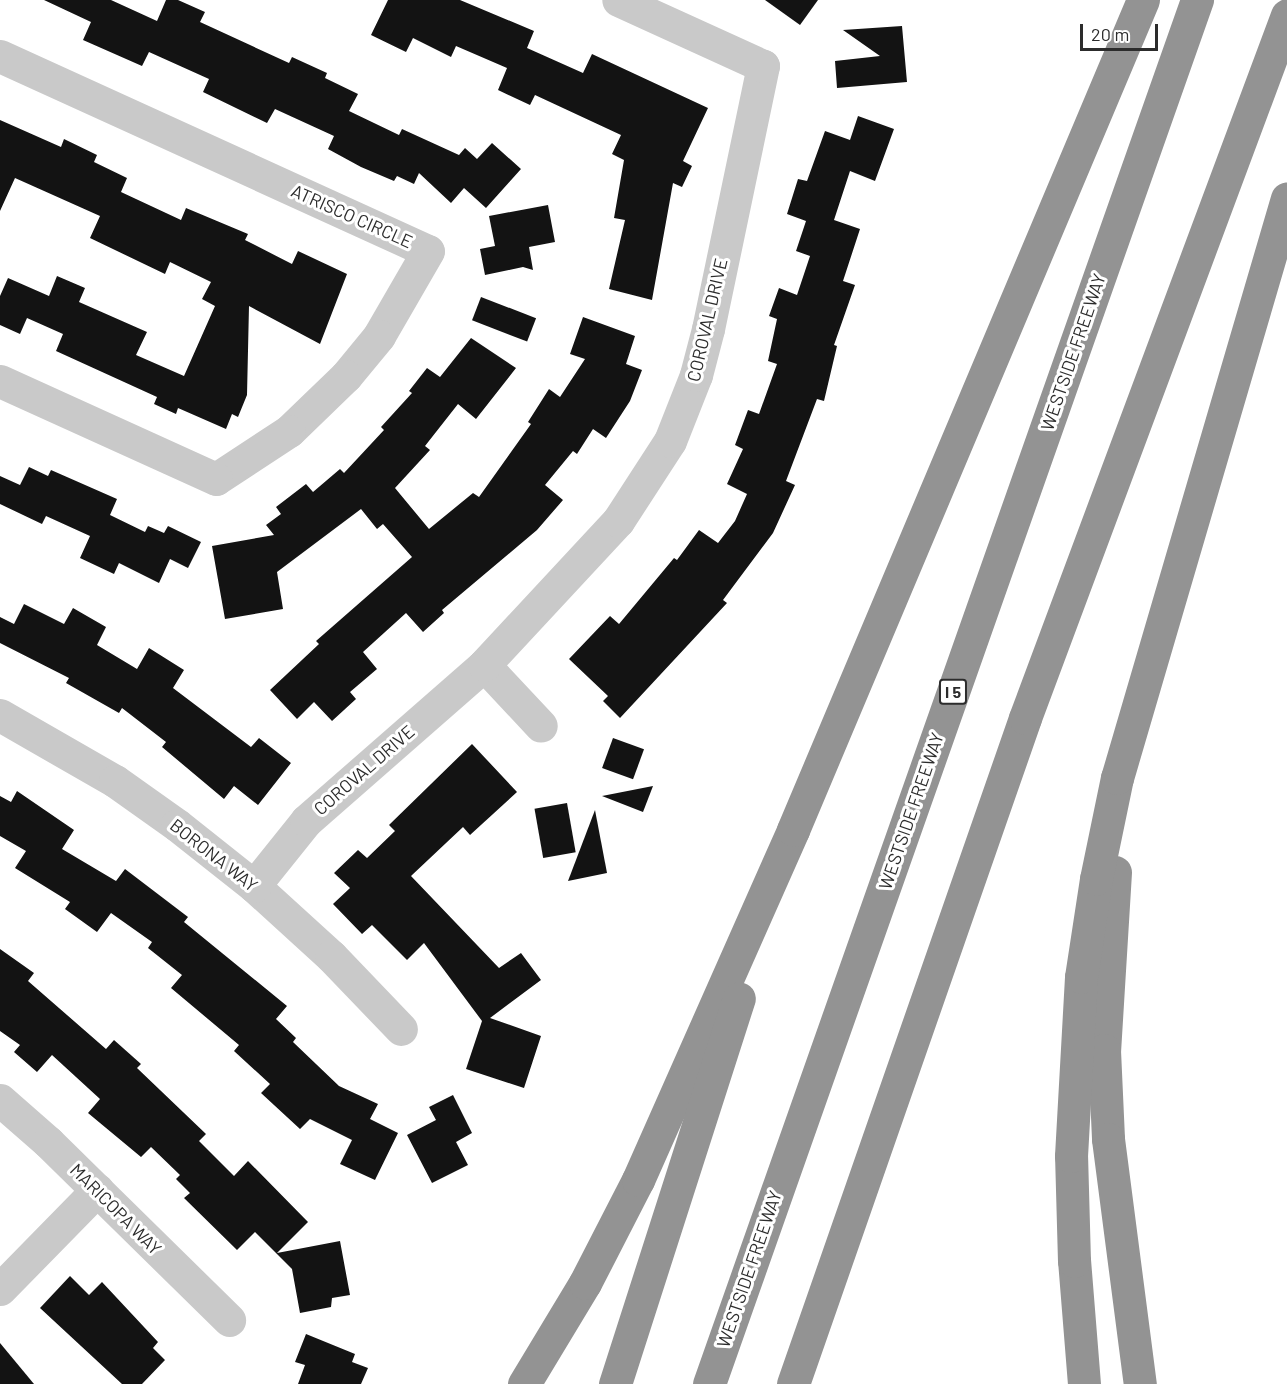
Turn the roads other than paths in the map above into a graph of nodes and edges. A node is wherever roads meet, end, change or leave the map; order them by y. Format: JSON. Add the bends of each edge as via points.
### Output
{"nodes":[{"id":1,"x":618,"y":0,"type":"edge"},
{"id":2,"x":1143,"y":0,"type":"edge"},
{"id":3,"x":1197,"y":0,"type":"edge"},
{"id":4,"x":1287,"y":15,"type":"edge"},
{"id":5,"x":0,"y":56,"type":"edge"},
{"id":6,"x":1287,"y":198,"type":"edge"},
{"id":7,"x":0,"y":381,"type":"edge"},
{"id":8,"x":484,"y":665,"type":"junction"},
{"id":9,"x":0,"y":715,"type":"edge"},
{"id":10,"x":541,"y":726,"type":"dead end"},
{"id":11,"x":1117,"y":778,"type":"junction"},
{"id":12,"x":793,"y":830,"type":"junction"},
{"id":13,"x":255,"y":886,"type":"junction"},
{"id":14,"x":401,"y":1029,"type":"dead end"},
{"id":15,"x":0,"y":1100,"type":"edge"},
{"id":16,"x":97,"y":1190,"type":"junction"},
{"id":17,"x":0,"y":1289,"type":"edge"},
{"id":18,"x":229,"y":1320,"type":"dead end"},
{"id":19,"x":524,"y":1384,"type":"edge"},
{"id":20,"x":615,"y":1384,"type":"edge"},
{"id":21,"x":709,"y":1384,"type":"edge"},
{"id":22,"x":793,"y":1384,"type":"edge"},
{"id":23,"x":1084,"y":1384,"type":"edge"},
{"id":24,"x":1140,"y":1384,"type":"edge"}],
"edges":[{"from":1,"to":8,"type":"street","name":"COROVAL DRIVE","via":[[763,66],[708,329],[696,375],[670,441],[618,520]]},
{"from":2,"to":12,"type":"highway"},
{"from":3,"to":21,"type":"highway","name":"WESTSIDE FREEWAY","number":"I 5"},
{"from":4,"to":22,"type":"highway","via":[[1025,718]]},
{"from":5,"to":7,"type":"street","name":"ATRISCO CIRCLE","via":[[429,251],[379,336],[346,376],[289,431],[216,479]]},
{"from":6,"to":11,"type":"highway"},
{"from":8,"to":10,"type":"street"},
{"from":8,"to":13,"type":"street","name":"COROVAL DRIVE","via":[[306,821]]},
{"from":9,"to":13,"type":"street","name":"BORONA WAY","via":[[115,782]]},
{"from":11,"to":23,"type":"highway","via":[[1081,976],[1072,1084],[1074,1261]]},
{"from":11,"to":24,"type":"highway","via":[[1104,1061],[1107,1139]]},
{"from":12,"to":19,"type":"highway","via":[[638,1180],[585,1283]]},
{"from":12,"to":20,"type":"highway"},
{"from":13,"to":14,"type":"street","name":"BORONA WAY","via":[[331,956]]},
{"from":15,"to":16,"type":"street","name":"MARICOPA WAY"},
{"from":16,"to":17,"type":"street"},
{"from":16,"to":18,"type":"street","name":"MARICOPA WAY"}]}
